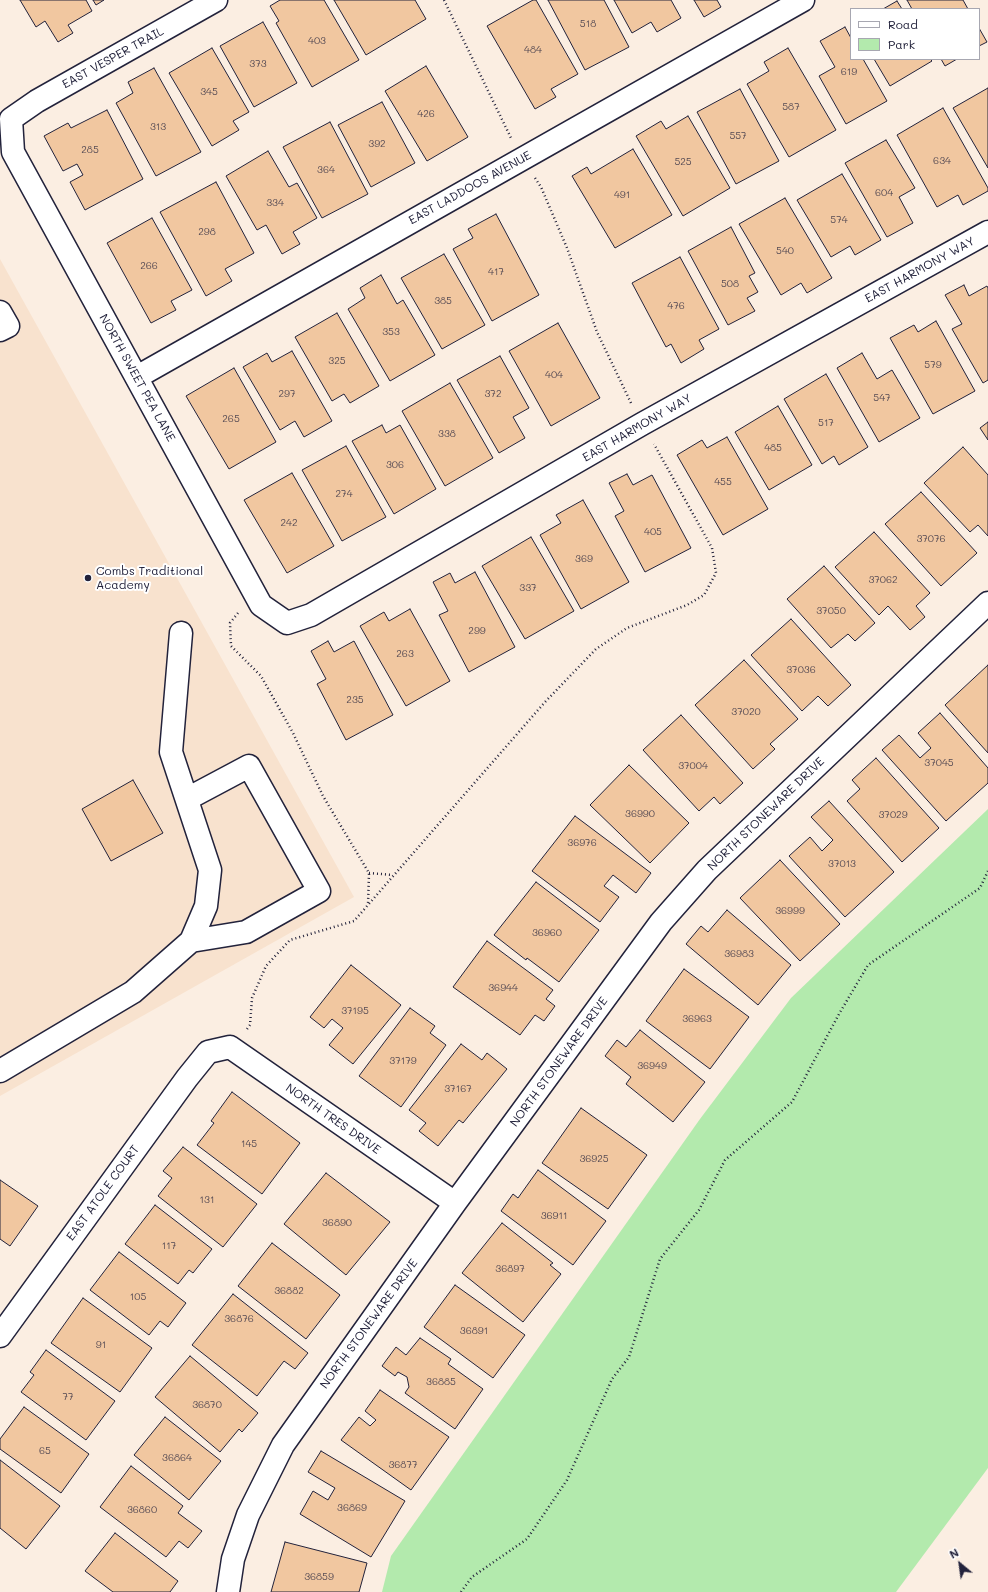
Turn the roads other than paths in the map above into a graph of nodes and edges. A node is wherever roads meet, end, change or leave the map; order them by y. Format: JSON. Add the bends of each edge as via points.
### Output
{"nodes":[{"id":1,"x":216,"y":0,"type":"edge"},
{"id":2,"x":803,"y":0,"type":"edge"},
{"id":3,"x":11,"y":119,"type":"joint"},
{"id":4,"x":988,"y":232,"type":"edge"},
{"id":5,"x":0,"y":312,"type":"edge"},
{"id":6,"x":0,"y":330,"type":"edge"},
{"id":7,"x":136,"y":377,"type":"junction"},
{"id":8,"x":988,"y":603,"type":"edge"},
{"id":9,"x":287,"y":623,"type":"joint"},
{"id":10,"x":182,"y":633,"type":"dead end"},
{"id":11,"x":187,"y":799,"type":"junction"},
{"id":12,"x":191,"y":941,"type":"junction"},
{"id":13,"x":208,"y":1052,"type":"joint"},
{"id":14,"x":0,"y":1071,"type":"edge"},
{"id":15,"x":455,"y":1203,"type":"junction"},
{"id":16,"x":0,"y":1336,"type":"edge"},
{"id":17,"x":228,"y":1592,"type":"edge"}],
"edges":[{"from":1,"to":3,"type":"street","name":"EAST VESPER TRAIL","via":[[37,101]]},
{"from":2,"to":7,"type":"street","name":"EAST LADDOOS AVENUE"},
{"from":3,"to":7,"type":"street","name":"NORTH SWEET PEA LANE","via":[[13,152]]},
{"from":4,"to":9,"type":"street","name":"EAST HARMONY WAY","via":[[642,424],[311,615]]},
{"from":5,"to":6,"type":"street","via":[[8,326]]},
{"from":7,"to":9,"type":"street","name":"NORTH SWEET PEA LANE","via":[[261,605]]},
{"from":8,"to":15,"type":"street","name":"NORTH STONEWARE DRIVE","via":[[706,870],[661,922]]},
{"from":10,"to":11,"type":"street","via":[[171,752]]},
{"from":11,"to":12,"type":"street","via":[[210,870],[206,906]]},
{"from":11,"to":12,"type":"street","via":[[249,766],[320,890],[246,932]]},
{"from":12,"to":14,"type":"street","via":[[133,992]]},
{"from":13,"to":15,"type":"street","name":"NORTH TRES DRIVE","via":[[230,1047]]},
{"from":13,"to":16,"type":"street","name":"EAST ATOLE COURT"},
{"from":15,"to":17,"type":"street","name":"NORTH STONEWARE DRIVE","via":[[283,1445],[248,1515],[233,1559]]}]}
